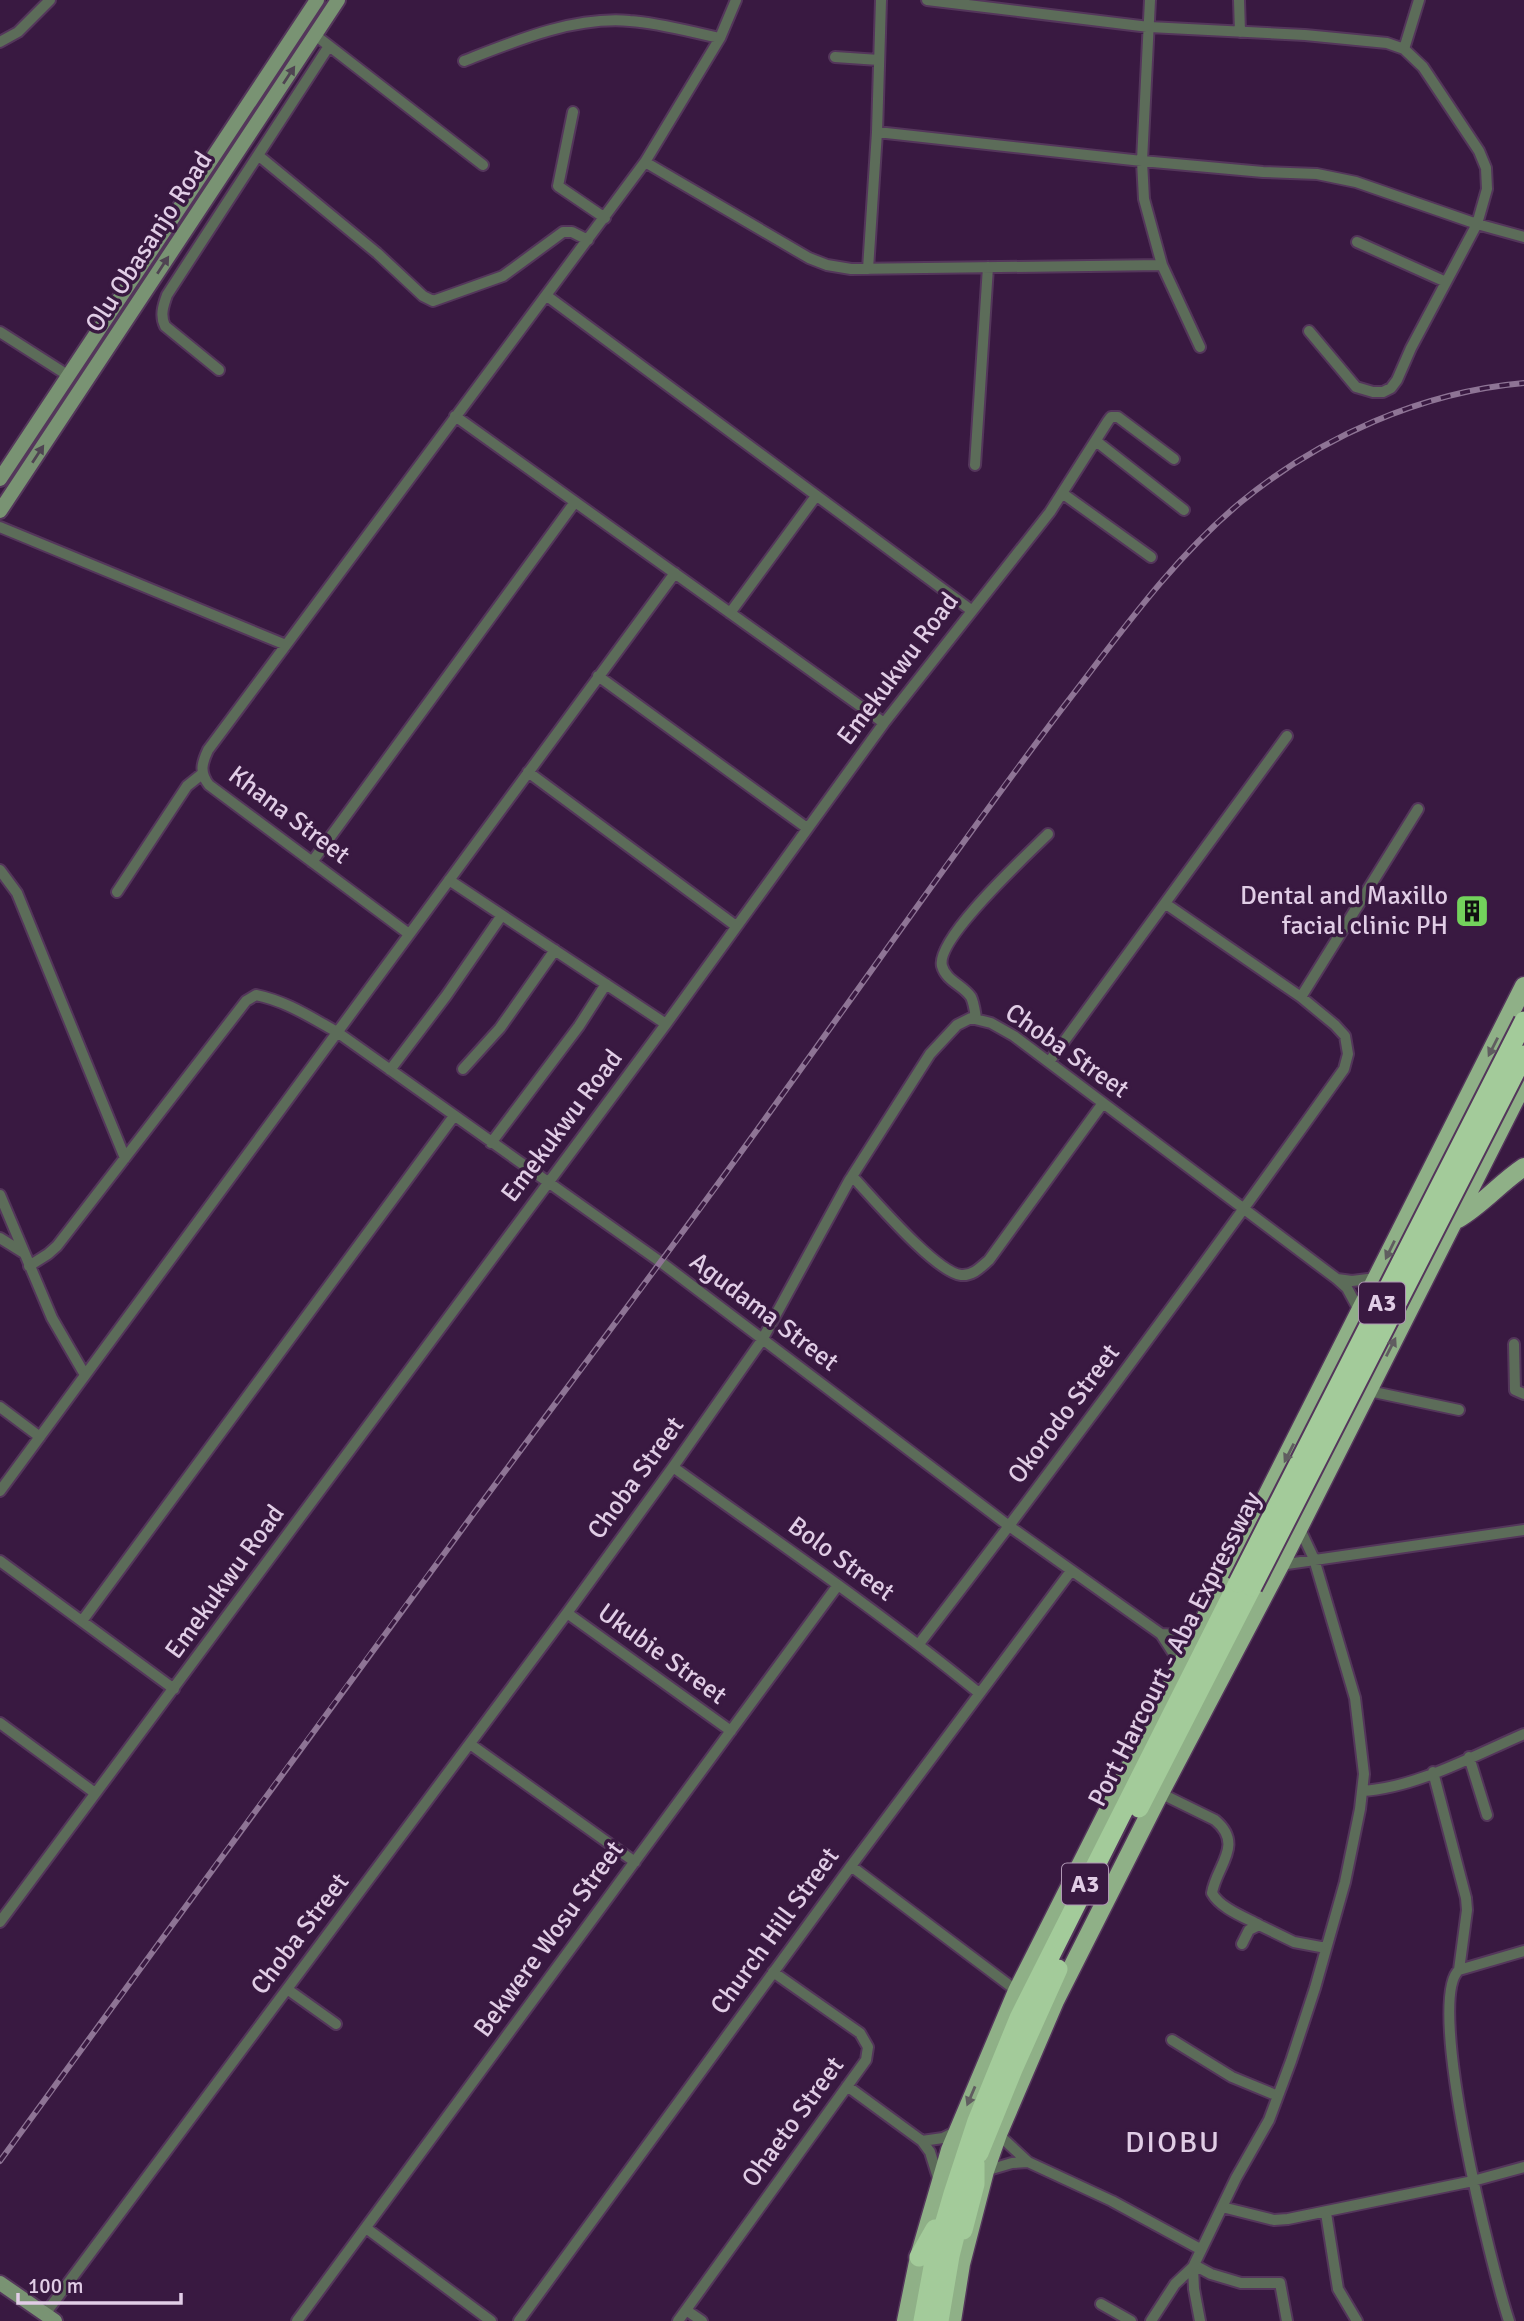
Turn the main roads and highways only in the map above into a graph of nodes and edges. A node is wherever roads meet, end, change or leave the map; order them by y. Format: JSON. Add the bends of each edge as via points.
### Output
{"nodes":[{"id":1,"x":317,"y":0,"type":"edge"},
{"id":2,"x":338,"y":0,"type":"edge"},
{"id":3,"x":0,"y":479,"type":"edge"},
{"id":4,"x":0,"y":511,"type":"edge"},
{"id":5,"x":1524,"y":986,"type":"edge"},
{"id":6,"x":1524,"y":1021,"type":"edge"},
{"id":7,"x":1524,"y":1055,"type":"edge"},
{"id":8,"x":1524,"y":1082,"type":"edge"},
{"id":9,"x":1468,"y":1098,"type":"junction"},
{"id":10,"x":1516,"y":1119,"type":"edge"},
{"id":11,"x":1524,"y":1167,"type":"edge"},
{"id":12,"x":1414,"y":1202,"type":"junction"},
{"id":13,"x":1455,"y":1220,"type":"junction"},
{"id":14,"x":1245,"y":1585,"type":"junction"},
{"id":15,"x":980,"y":2167,"type":"junction"},
{"id":16,"x":946,"y":2189,"type":"junction"},
{"id":17,"x":919,"y":2257,"type":"joint"},
{"id":18,"x":961,"y":2264,"type":"joint"},
{"id":19,"x":0,"y":2283,"type":"edge"},
{"id":20,"x":50,"y":2318,"type":"edge"},
{"id":21,"x":923,"y":2320,"type":"edge"},
{"id":22,"x":952,"y":2321,"type":"edge"}],
"edges":[{"from":1,"to":3,"type":"main road","name":"Olu Obasanjo Road"},
{"from":4,"to":2,"type":"main road","name":"Olu Obasanjo Road","one_way":true},
{"from":5,"to":9,"type":"main road","one_way":true},
{"from":6,"to":14,"type":"highway","name":"Port Harcourt - Aba Expressway","number":"A3","bridge":true},
{"from":7,"to":14,"type":"highway","name":"Port Harcourt - Aba Expressway","number":"A3","bridge":true},
{"from":8,"to":10,"type":"main road"},
{"from":9,"to":10,"type":"main road"},
{"from":9,"to":12,"type":"main road"},
{"from":10,"to":13,"type":"main road"},
{"from":11,"to":13,"type":"main road"},
{"from":12,"to":13,"type":"main road","via":[[1429,1222],[1443,1225]]},
{"from":12,"to":16,"type":"main road","one_way":true,"via":[[1017,1991],[957,2131]]},
{"from":15,"to":13,"type":"main road","one_way":true,"via":[[1055,2001]]},
{"from":14,"to":15,"type":"highway","name":"Port Harcourt - Aba Expressway","number":"A3","via":[[1027,2036]]},
{"from":14,"to":16,"type":"highway","name":"Port Harcourt - Aba Expressway","number":"A3","via":[[1019,2018]]},
{"from":15,"to":18,"type":"highway","via":[[961,2238]]},
{"from":15,"to":21,"type":"highway","name":"Port Harcourt - Aba Expressway","number":"A3"},
{"from":16,"to":17,"type":"highway","via":[[948,2199]]},
{"from":16,"to":21,"type":"highway","name":"Port Harcourt - Aba Expressway","number":"A3"},
{"from":17,"to":21,"type":"main road"},
{"from":18,"to":22,"type":"main road"},
{"from":19,"to":20,"type":"main road"}]}
